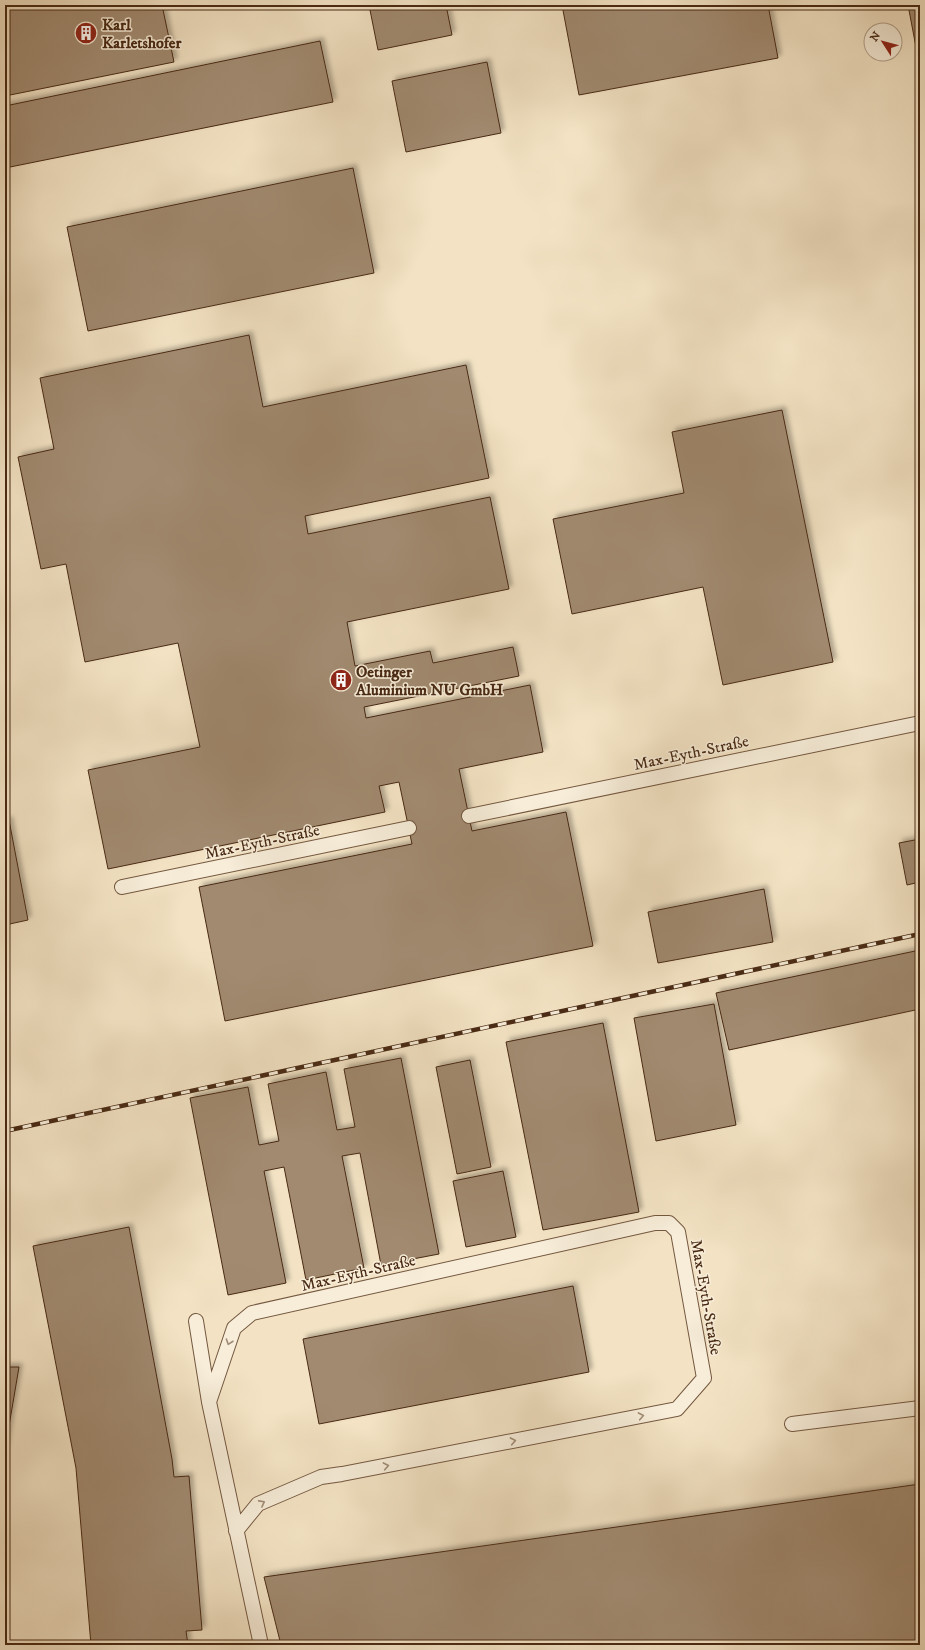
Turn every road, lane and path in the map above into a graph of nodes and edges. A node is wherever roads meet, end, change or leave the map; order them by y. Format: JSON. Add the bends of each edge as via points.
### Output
{"nodes":[{"id":1,"x":920,"y":723,"type":"edge"},
{"id":2,"x":469,"y":816,"type":"dead end"},
{"id":3,"x":409,"y":828,"type":"dead end"},
{"id":4,"x":122,"y":887,"type":"dead end"},
{"id":5,"x":196,"y":1321,"type":"dead end"},
{"id":6,"x":209,"y":1402,"type":"junction"},
{"id":7,"x":920,"y":1408,"type":"edge"},
{"id":8,"x":792,"y":1424,"type":"dead end"},
{"id":9,"x":236,"y":1531,"type":"junction"},
{"id":10,"x":260,"y":1645,"type":"edge"}],
"edges":[{"from":1,"to":2,"type":"lane","name":"Max-Eyth-Straße"},
{"from":3,"to":4,"type":"lane","name":"Max-Eyth-Straße"},
{"from":5,"to":6,"type":"lane"},
{"from":6,"to":9,"type":"lane"},
{"from":9,"to":6,"type":"lane","name":"Max-Eyth-Straße","one_way":true,"via":[[258,1504],[320,1477],[677,1409],[704,1378],[678,1232],[669,1224],[655,1223],[252,1313],[234,1328]]},
{"from":7,"to":8,"type":"lane"},
{"from":9,"to":10,"type":"lane"}]}
